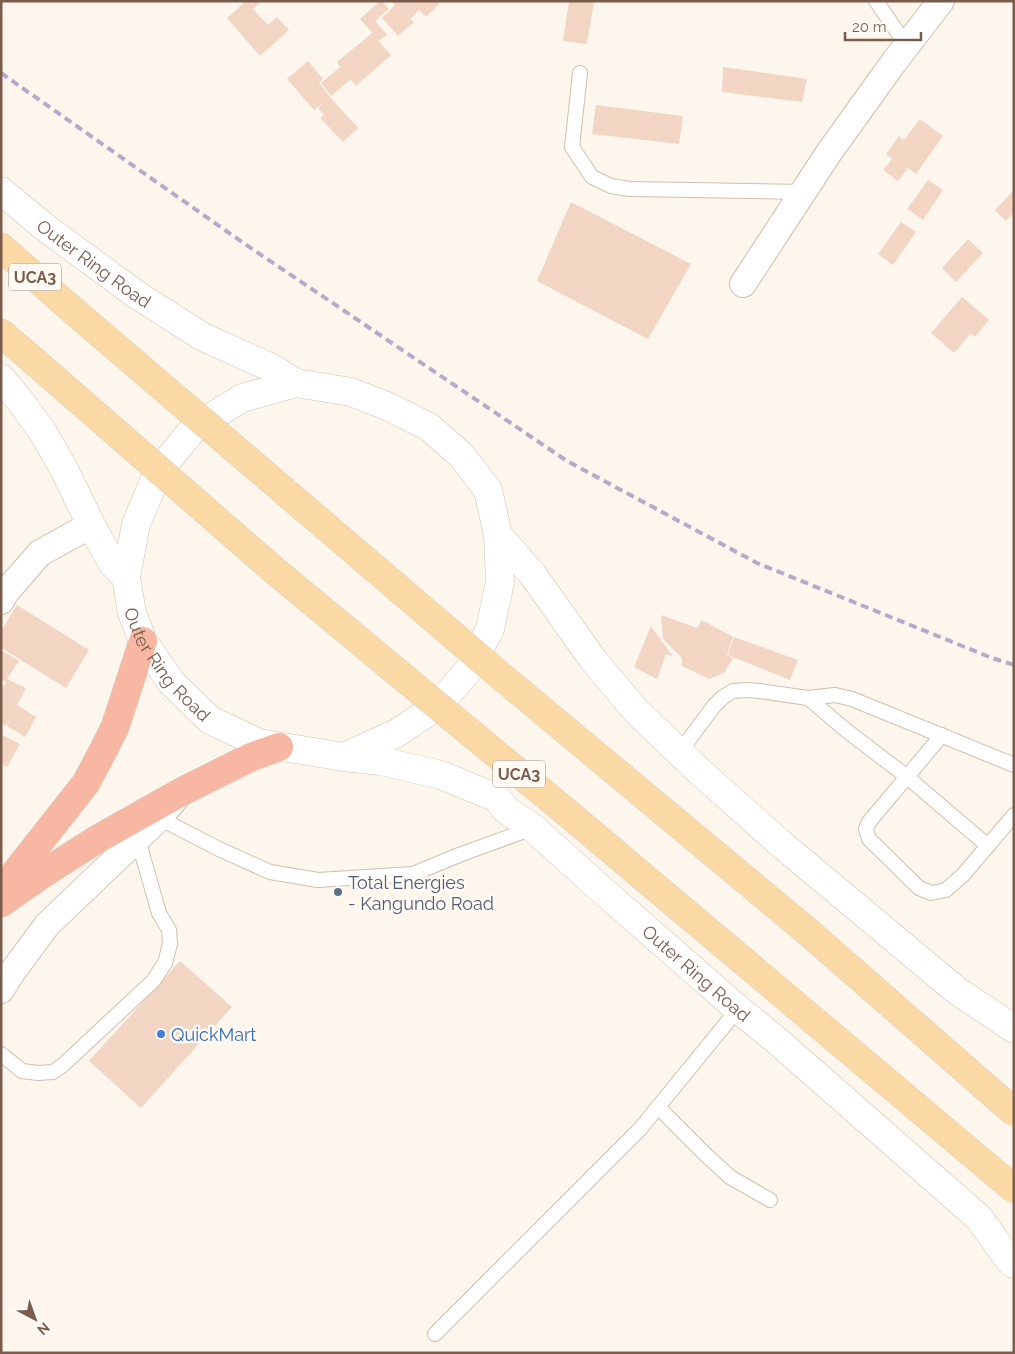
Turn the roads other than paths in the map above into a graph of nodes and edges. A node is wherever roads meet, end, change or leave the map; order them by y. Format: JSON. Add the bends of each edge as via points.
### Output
{"nodes":[{"id":1,"x":876,"y":1,"type":"edge"},
{"id":2,"x":941,"y":1,"type":"edge"},
{"id":3,"x":907,"y":46,"type":"junction"},
{"id":4,"x":580,"y":73,"type":"dead end"},
{"id":5,"x":1,"y":191,"type":"edge"},
{"id":6,"x":803,"y":192,"type":"junction"},
{"id":7,"x":1,"y":247,"type":"edge"},
{"id":8,"x":743,"y":284,"type":"dead end"},
{"id":9,"x":1,"y":333,"type":"edge"},
{"id":10,"x":1,"y":378,"type":"edge"},
{"id":11,"x":296,"y":384,"type":"junction"},
{"id":12,"x":92,"y":527,"type":"junction"},
{"id":13,"x":498,"y":535,"type":"junction"},
{"id":14,"x":126,"y":577,"type":"junction"},
{"id":15,"x":1,"y":601,"type":"edge"},
{"id":16,"x":142,"y":641,"type":"junction"},
{"id":17,"x":808,"y":698,"type":"junction"},
{"id":18,"x":942,"y":735,"type":"junction"},
{"id":19,"x":279,"y":746,"type":"junction"},
{"id":20,"x":680,"y":753,"type":"junction"},
{"id":21,"x":344,"y":757,"type":"junction"},
{"id":22,"x":1014,"y":765,"type":"edge"},
{"id":23,"x":906,"y":776,"type":"junction"},
{"id":24,"x":1014,"y":815,"type":"edge"},
{"id":25,"x":145,"y":821,"type":"junction"},
{"id":26,"x":534,"y":828,"type":"junction"},
{"id":27,"x":988,"y":846,"type":"junction"},
{"id":28,"x":1,"y":896,"type":"edge"},
{"id":29,"x":1,"y":903,"type":"edge"},
{"id":30,"x":1,"y":990,"type":"edge"},
{"id":31,"x":738,"y":1009,"type":"junction"},
{"id":32,"x":1014,"y":1029,"type":"edge"},
{"id":33,"x":1,"y":1054,"type":"edge"},
{"id":34,"x":658,"y":1107,"type":"junction"},
{"id":35,"x":1014,"y":1112,"type":"edge"},
{"id":36,"x":1014,"y":1190,"type":"edge"},
{"id":37,"x":770,"y":1200,"type":"dead end"},
{"id":38,"x":1011,"y":1262,"type":"edge"},
{"id":39,"x":435,"y":1334,"type":"dead end"}],
"edges":[{"from":1,"to":3,"type":"lane"},
{"from":2,"to":3,"type":"street"},
{"from":3,"to":6,"type":"street"},
{"from":4,"to":6,"type":"lane","via":[[572,147],[592,177],[611,186],[630,189]]},
{"from":5,"to":11,"type":"main road","name":"Outer Ring Road","number":"UCA3","via":[[46,229],[137,295],[203,337],[272,368]]},
{"from":6,"to":8,"type":"street"},
{"from":7,"to":35,"type":"main road","number":"UCA3","bridge":true,"via":[[496,672],[807,931]]},
{"from":9,"to":36,"type":"main road","number":"UCA3","bridge":true,"via":[[275,571]]},
{"from":10,"to":12,"type":"main road","via":[[42,431],[64,467]]},
{"from":11,"to":13,"type":"main road","name":"Outer Ring Road","via":[[351,392],[429,427],[461,455],[488,490]]},
{"from":11,"to":14,"type":"main road","name":"Outer Ring Road","via":[[242,398],[194,428],[158,472],[136,524]]},
{"from":12,"to":14,"type":"main road","via":[[113,564]]},
{"from":12,"to":15,"type":"street","via":[[40,553]]},
{"from":13,"to":20,"type":"main road","name":"Outer Ring Road","via":[[533,575],[594,661],[636,712]]},
{"from":13,"to":21,"type":"main road","name":"Outer Ring Road","via":[[500,582],[490,628],[468,671],[437,706],[397,733]]},
{"from":14,"to":16,"type":"main road","name":"Outer Ring Road","via":[[132,613]]},
{"from":16,"to":19,"type":"main road","name":"Outer Ring Road","via":[[170,682],[210,720],[259,743]]},
{"from":16,"to":28,"type":"highway","via":[[115,727],[104,750],[86,782],[12,876]]},
{"from":17,"to":18,"type":"lane","via":[[835,695],[852,699]]},
{"from":17,"to":20,"type":"lane","via":[[760,691],[733,691],[714,706]]},
{"from":17,"to":23,"type":"lane"},
{"from":18,"to":22,"type":"lane"},
{"from":18,"to":23,"type":"lane"},
{"from":19,"to":21,"type":"main road","name":"Outer Ring Road"},
{"from":19,"to":25,"type":"highway","via":[[183,791]]},
{"from":20,"to":32,"type":"main road","name":"Outer Ring Road","via":[[781,844],[956,990]]},
{"from":21,"to":26,"type":"main road","name":"Outer Ring Road","number":"UCA3","via":[[381,761],[441,775],[497,798],[506,810]]},
{"from":23,"to":27,"type":"lane"},
{"from":23,"to":27,"type":"lane","via":[[868,822],[866,830],[869,839],[919,888],[931,893],[946,890]]},
{"from":24,"to":27,"type":"lane"},
{"from":25,"to":26,"type":"lane","via":[[270,872],[318,880],[413,874]]},
{"from":25,"to":29,"type":"highway","via":[[96,840]]},
{"from":25,"to":30,"type":"street","via":[[47,924]]},
{"from":25,"to":33,"type":"lane","via":[[159,913],[168,930],[170,944],[166,963],[152,981],[54,1072],[22,1071]]},
{"from":26,"to":31,"type":"main road","name":"Outer Ring Road","number":"UCA3"},
{"from":31,"to":34,"type":"lane"},
{"from":31,"to":38,"type":"main road","name":"Outer Ring Road","number":"UCA3","via":[[979,1218]]},
{"from":34,"to":37,"type":"lane","via":[[730,1177]]},
{"from":34,"to":39,"type":"lane","via":[[640,1129]]}]}
